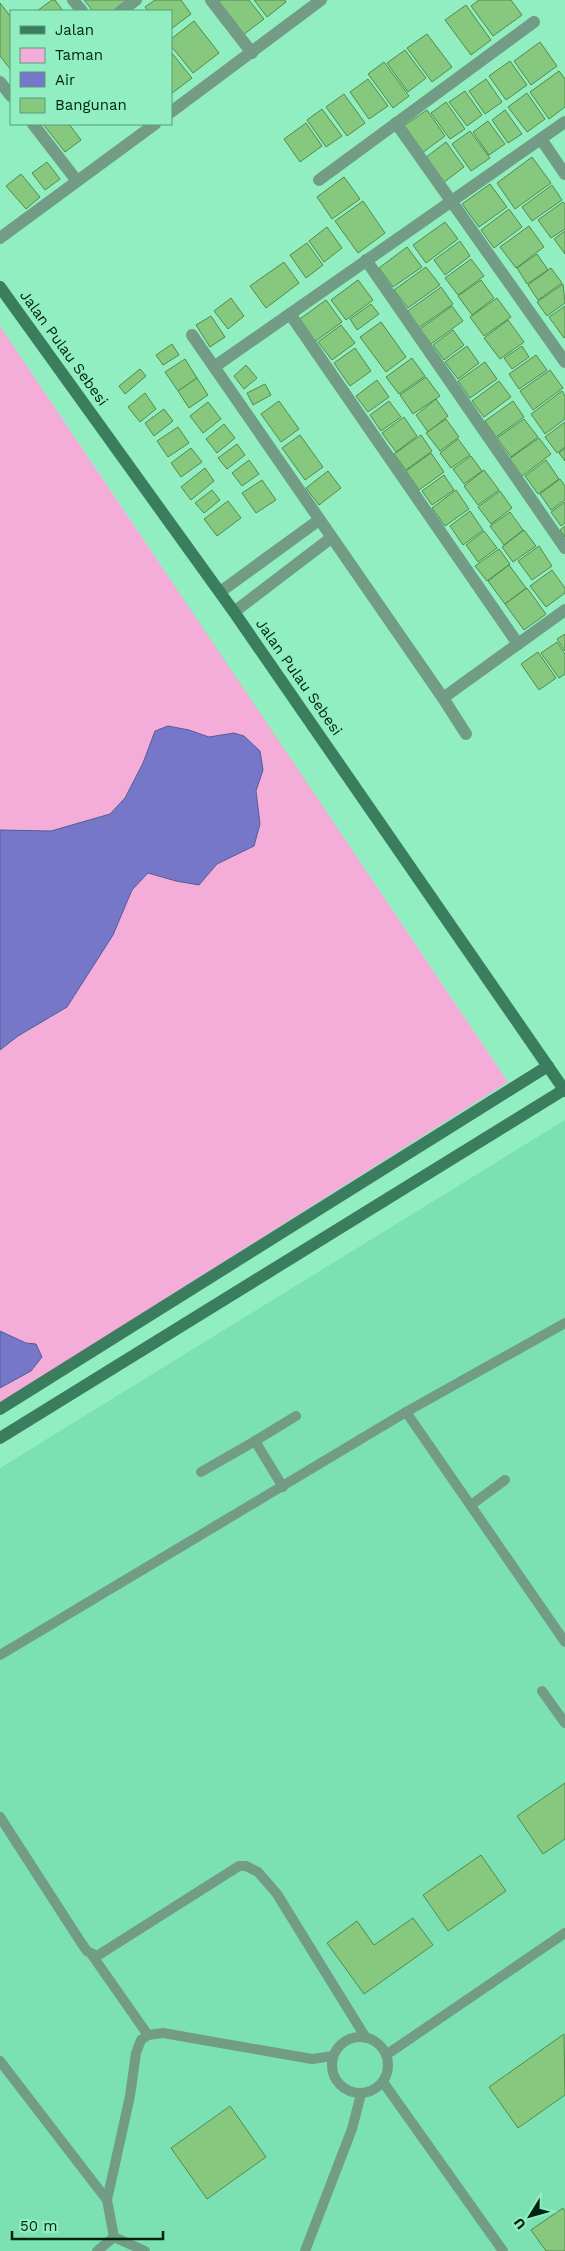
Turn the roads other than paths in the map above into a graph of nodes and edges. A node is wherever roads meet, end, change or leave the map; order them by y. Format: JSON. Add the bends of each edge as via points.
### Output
{"nodes":[{"id":1,"x":73,"y":0,"type":"edge"},
{"id":2,"x":136,"y":0,"type":"edge"},
{"id":3,"x":211,"y":0,"type":"edge"},
{"id":4,"x":321,"y":0,"type":"edge"},
{"id":5,"x":81,"y":10,"type":"edge"},
{"id":6,"x":122,"y":10,"type":"edge"},
{"id":7,"x":534,"y":22,"type":"dead end"},
{"id":8,"x":252,"y":53,"type":"junction"},
{"id":9,"x":0,"y":82,"type":"edge"},
{"id":10,"x":10,"y":95,"type":"edge"},
{"id":11,"x":172,"y":111,"type":"edge"},
{"id":12,"x":565,"y":122,"type":"edge"},
{"id":13,"x":396,"y":123,"type":"junction"},
{"id":14,"x":34,"y":125,"type":"edge"},
{"id":15,"x":154,"y":125,"type":"edge"},
{"id":16,"x":541,"y":139,"type":"junction"},
{"id":17,"x":565,"y":174,"type":"edge"},
{"id":18,"x":319,"y":180,"type":"dead end"},
{"id":19,"x":77,"y":181,"type":"junction"},
{"id":20,"x":451,"y":201,"type":"junction"},
{"id":21,"x":0,"y":238,"type":"edge"},
{"id":22,"x":366,"y":260,"type":"junction"},
{"id":23,"x":0,"y":287,"type":"edge"},
{"id":24,"x":290,"y":314,"type":"junction"},
{"id":25,"x":192,"y":335,"type":"dead end"},
{"id":26,"x":565,"y":362,"type":"edge"},
{"id":27,"x":214,"y":367,"type":"junction"},
{"id":28,"x":319,"y":520,"type":"junction"},
{"id":29,"x":331,"y":538,"type":"junction"},
{"id":30,"x":565,"y":548,"type":"edge"},
{"id":31,"x":220,"y":592,"type":"junction"},
{"id":32,"x":565,"y":610,"type":"edge"},
{"id":33,"x":234,"y":612,"type":"junction"},
{"id":34,"x":518,"y":644,"type":"junction"},
{"id":35,"x":443,"y":698,"type":"junction"},
{"id":36,"x":466,"y":734,"type":"dead end"},
{"id":37,"x":548,"y":1066,"type":"junction"},
{"id":38,"x":565,"y":1090,"type":"edge"},
{"id":39,"x":565,"y":1323,"type":"edge"},
{"id":40,"x":0,"y":1409,"type":"edge"},
{"id":41,"x":406,"y":1412,"type":"junction"},
{"id":42,"x":296,"y":1416,"type":"dead end"},
{"id":43,"x":0,"y":1438,"type":"edge"},
{"id":44,"x":255,"y":1442,"type":"junction"},
{"id":45,"x":201,"y":1472,"type":"dead end"},
{"id":46,"x":505,"y":1480,"type":"dead end"},
{"id":47,"x":283,"y":1487,"type":"junction"},
{"id":48,"x":470,"y":1505,"type":"junction"},
{"id":49,"x":565,"y":1642,"type":"edge"},
{"id":50,"x":0,"y":1655,"type":"edge"},
{"id":51,"x":542,"y":1691,"type":"dead end"},
{"id":52,"x":565,"y":1723,"type":"edge"},
{"id":53,"x":0,"y":1817,"type":"edge"},
{"id":54,"x":565,"y":1933,"type":"edge"},
{"id":55,"x":92,"y":1955,"type":"junction"},
{"id":56,"x":148,"y":2035,"type":"junction"},
{"id":57,"x":366,"y":2038,"type":"junction"},
{"id":58,"x":386,"y":2055,"type":"junction"},
{"id":59,"x":333,"y":2056,"type":"junction"},
{"id":60,"x":0,"y":2061,"type":"edge"},
{"id":61,"x":382,"y":2082,"type":"junction"},
{"id":62,"x":361,"y":2094,"type":"junction"},
{"id":63,"x":107,"y":2200,"type":"junction"},
{"id":64,"x":114,"y":2237,"type":"junction"},
{"id":65,"x":97,"y":2251,"type":"edge"},
{"id":66,"x":145,"y":2251,"type":"edge"},
{"id":67,"x":305,"y":2251,"type":"edge"},
{"id":68,"x":503,"y":2251,"type":"edge"}],
"edges":[{"from":1,"to":5,"type":"street"},
{"from":2,"to":6,"type":"street"},
{"from":3,"to":8,"type":"street"},
{"from":4,"to":8,"type":"street"},
{"from":7,"to":13,"type":"street"},
{"from":8,"to":11,"type":"street"},
{"from":9,"to":10,"type":"street"},
{"from":12,"to":16,"type":"street"},
{"from":13,"to":18,"type":"street"},
{"from":13,"to":20,"type":"street"},
{"from":14,"to":19,"type":"street"},
{"from":15,"to":19,"type":"street"},
{"from":16,"to":17,"type":"street"},
{"from":16,"to":20,"type":"street"},
{"from":19,"to":21,"type":"street"},
{"from":20,"to":22,"type":"street"},
{"from":20,"to":26,"type":"street"},
{"from":22,"to":24,"type":"street"},
{"from":22,"to":30,"type":"street"},
{"from":23,"to":31,"type":"street","name":"Jalan Pulau Sebesi"},
{"from":24,"to":27,"type":"street"},
{"from":24,"to":34,"type":"street"},
{"from":25,"to":27,"type":"street"},
{"from":27,"to":28,"type":"street"},
{"from":28,"to":29,"type":"street"},
{"from":28,"to":31,"type":"street"},
{"from":29,"to":33,"type":"street"},
{"from":29,"to":35,"type":"street"},
{"from":31,"to":33,"type":"street","name":"Jalan Pulau Sebesi"},
{"from":32,"to":34,"type":"street"},
{"from":33,"to":37,"type":"street","name":"Jalan Pulau Sebesi"},
{"from":34,"to":35,"type":"street"},
{"from":35,"to":36,"type":"street"},
{"from":37,"to":38,"type":"street","name":"Jalan Pulau Sebesi"},
{"from":37,"to":40,"type":"street"},
{"from":38,"to":43,"type":"street"},
{"from":39,"to":41,"type":"lane"},
{"from":41,"to":47,"type":"lane"},
{"from":41,"to":48,"type":"lane"},
{"from":42,"to":44,"type":"lane"},
{"from":44,"to":45,"type":"lane"},
{"from":44,"to":47,"type":"lane"},
{"from":46,"to":48,"type":"lane"},
{"from":47,"to":50,"type":"lane"},
{"from":48,"to":49,"type":"lane"},
{"from":51,"to":52,"type":"lane"},
{"from":53,"to":55,"type":"lane"},
{"from":54,"to":58,"type":"lane"},
{"from":55,"to":56,"type":"lane"},
{"from":55,"to":57,"type":"lane","via":[[102,1954],[234,1869],[246,1866],[258,1872],[278,1894]]},
{"from":56,"to":59,"type":"lane","via":[[163,2033],[312,2059]]},
{"from":56,"to":63,"type":"lane","via":[[141,2040],[136,2053]]},
{"from":57,"to":58,"type":"lane","via":[[380,2046]]},
{"from":57,"to":59,"type":"lane","via":[[345,2041]]},
{"from":58,"to":61,"type":"lane","via":[[388,2064]]},
{"from":59,"to":62,"type":"lane","via":[[332,2066],[337,2081],[346,2090]]},
{"from":60,"to":63,"type":"lane"},
{"from":61,"to":62,"type":"lane","via":[[377,2088]]},
{"from":61,"to":68,"type":"lane"},
{"from":62,"to":67,"type":"lane","via":[[352,2129]]},
{"from":63,"to":64,"type":"lane"},
{"from":64,"to":65,"type":"lane"},
{"from":64,"to":66,"type":"lane"}]}
